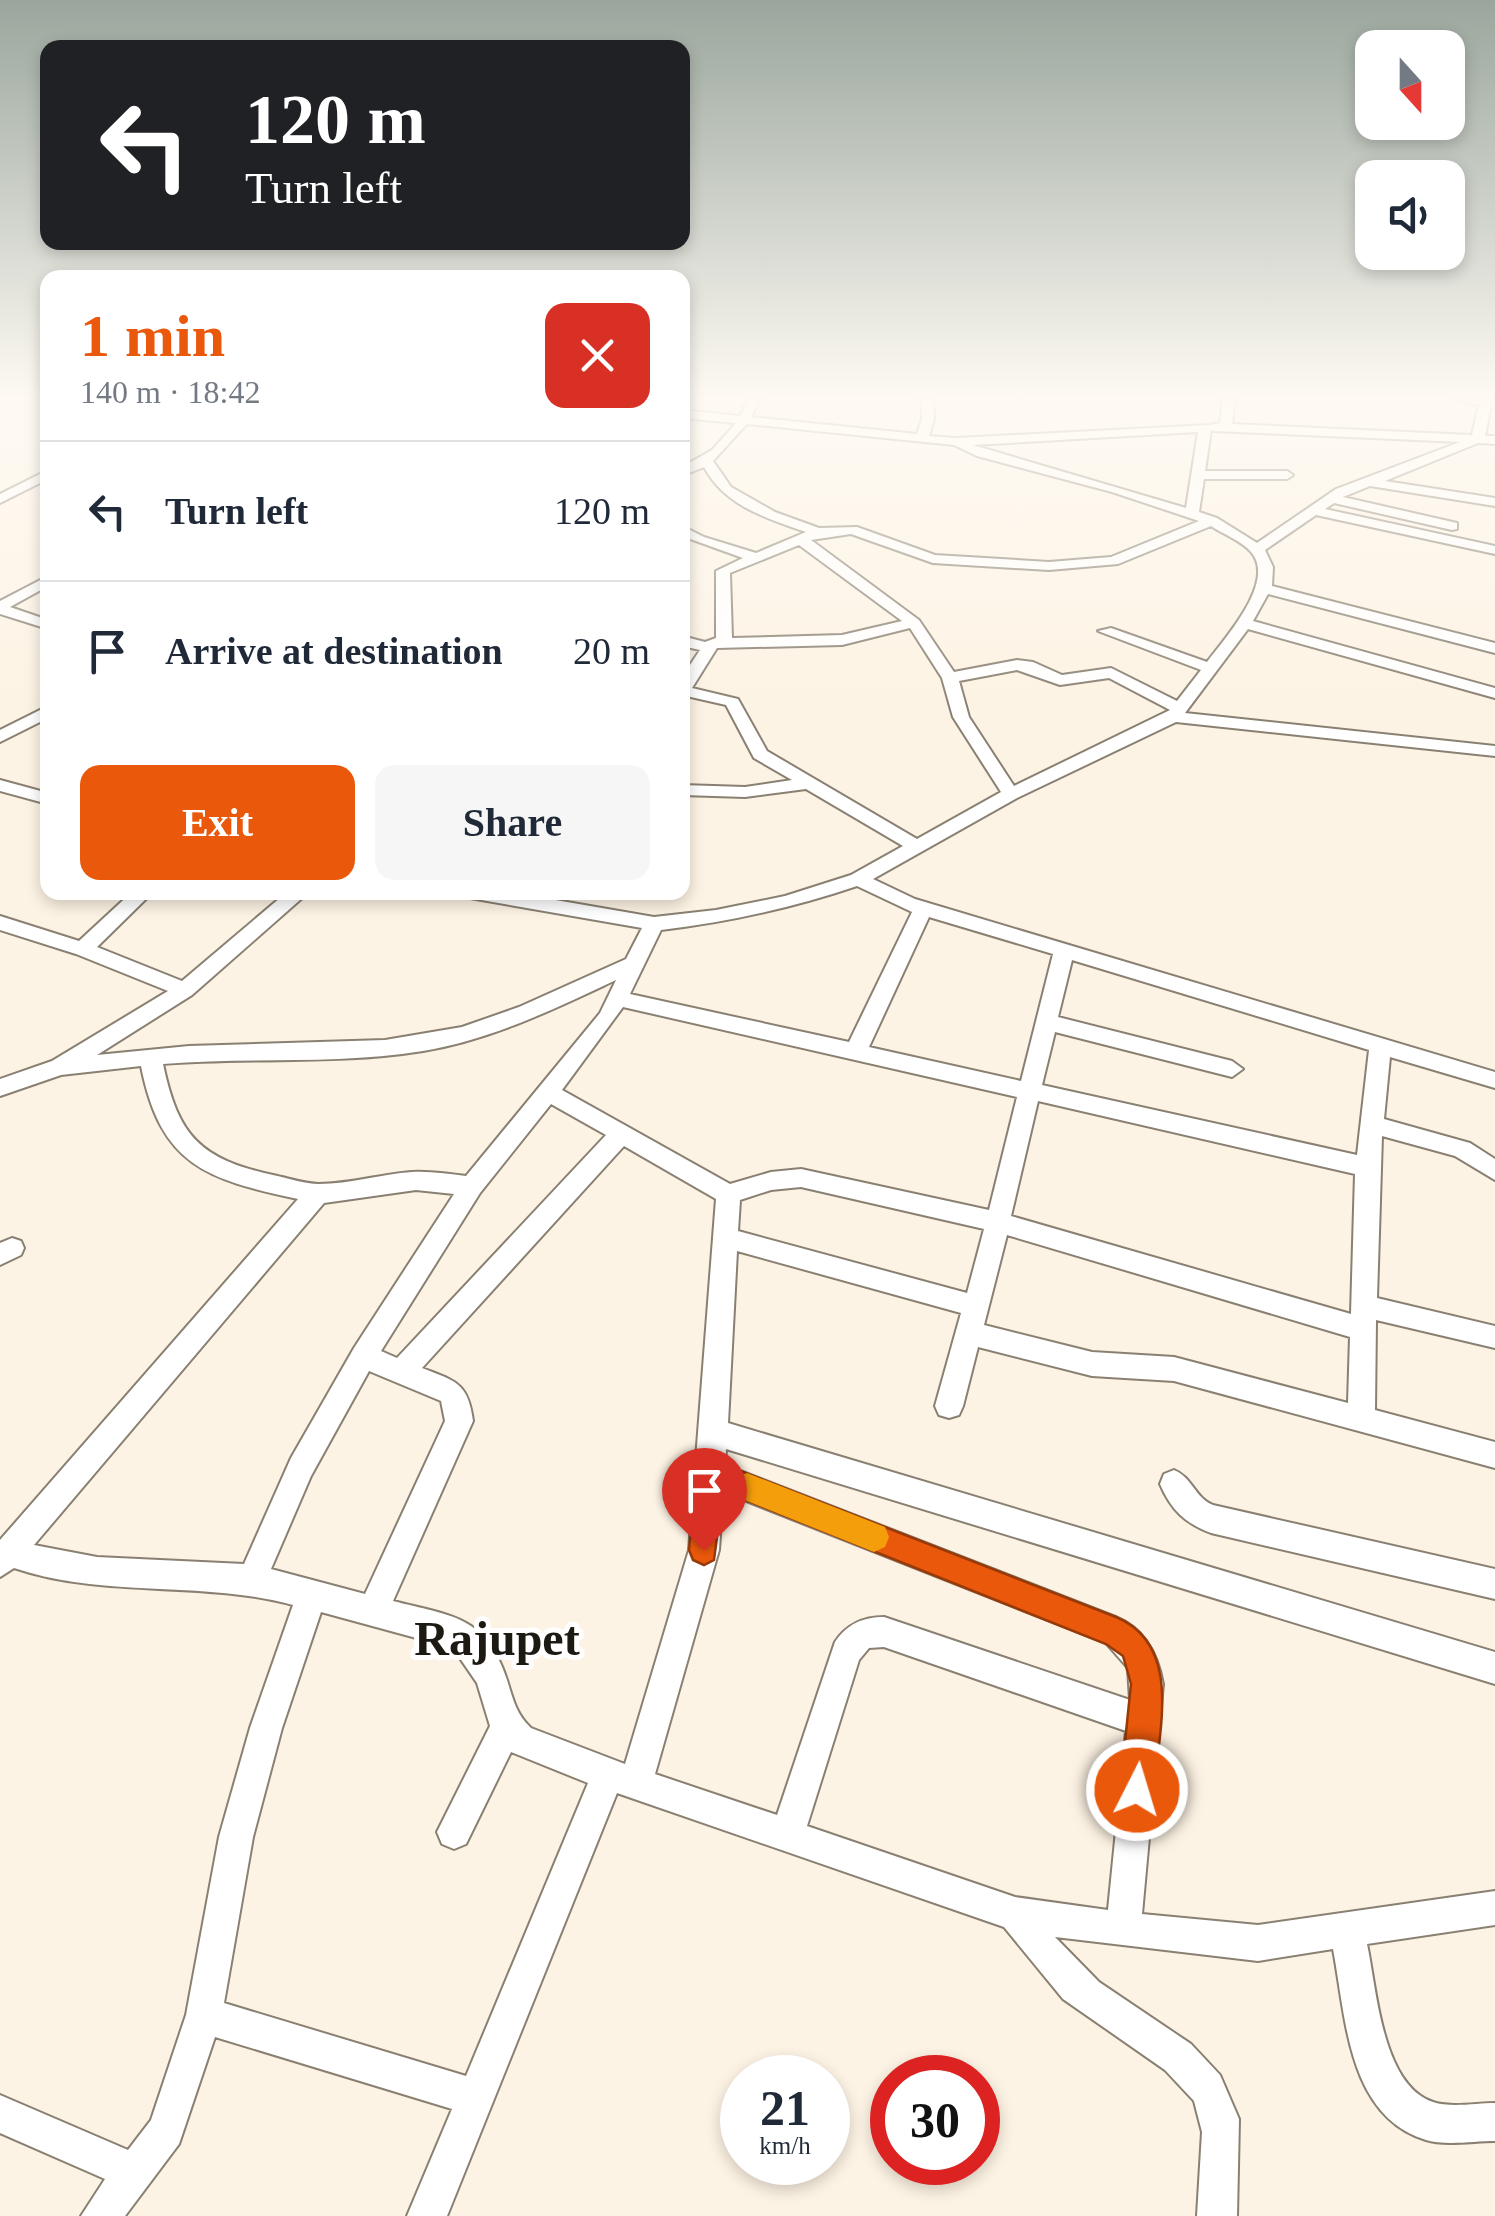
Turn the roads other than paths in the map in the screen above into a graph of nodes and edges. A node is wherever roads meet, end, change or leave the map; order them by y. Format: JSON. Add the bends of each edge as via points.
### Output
{"nodes":[{"id":1,"x":745,"y":502,"type":"edge"},
{"id":2,"x":1158,"y":502,"type":"edge"},
{"id":3,"x":1194,"y":502,"type":"edge"},
{"id":4,"x":1324,"y":502,"type":"edge"},
{"id":5,"x":1350,"y":502,"type":"edge"},
{"id":6,"x":1311,"y":510,"type":"junction"},
{"id":7,"x":1192,"y":513,"type":"junction"},
{"id":8,"x":1212,"y":522,"type":"junction"},
{"id":9,"x":1452,"y":526,"type":"dead end"},
{"id":10,"x":818,"y":532,"type":"junction"},
{"id":11,"x":690,"y":535,"type":"edge"},
{"id":12,"x":800,"y":539,"type":"junction"},
{"id":13,"x":1257,"y":549,"type":"junction"},
{"id":14,"x":1495,"y":550,"type":"edge"},
{"id":15,"x":758,"y":558,"type":"junction"},
{"id":16,"x":40,"y":585,"type":"edge"},
{"id":17,"x":1264,"y":588,"type":"junction"},
{"id":18,"x":0,"y":608,"type":"edge"},
{"id":19,"x":40,"y":622,"type":"edge"},
{"id":20,"x":1244,"y":623,"type":"junction"},
{"id":21,"x":914,"y":624,"type":"junction"},
{"id":22,"x":1106,"y":631,"type":"dead end"},
{"id":23,"x":690,"y":642,"type":"edge"},
{"id":24,"x":716,"y":645,"type":"junction"},
{"id":25,"x":1495,"y":648,"type":"edge"},
{"id":26,"x":1210,"y":668,"type":"junction"},
{"id":27,"x":950,"y":678,"type":"junction"},
{"id":28,"x":690,"y":680,"type":"edge"},
{"id":29,"x":690,"y":691,"type":"edge"},
{"id":30,"x":1495,"y":693,"type":"edge"},
{"id":31,"x":1178,"y":713,"type":"junction"},
{"id":32,"x":40,"y":715,"type":"edge"},
{"id":33,"x":0,"y":737,"type":"edge"},
{"id":34,"x":1495,"y":751,"type":"edge"},
{"id":35,"x":808,"y":783,"type":"junction"},
{"id":36,"x":3,"y":790,"type":"edge"},
{"id":37,"x":690,"y":790,"type":"edge"},
{"id":38,"x":1011,"y":794,"type":"junction"},
{"id":39,"x":40,"y":797,"type":"edge"},
{"id":40,"x":916,"y":846,"type":"junction"},
{"id":41,"x":858,"y":879,"type":"junction"},
{"id":42,"x":135,"y":900,"type":"edge"},
{"id":43,"x":291,"y":900,"type":"edge"},
{"id":44,"x":546,"y":900,"type":"edge"},
{"id":45,"x":924,"y":908,"type":"junction"},
{"id":46,"x":0,"y":923,"type":"edge"},
{"id":47,"x":654,"y":924,"type":"junction"},
{"id":48,"x":83,"y":948,"type":"junction"},
{"id":49,"x":1064,"y":950,"type":"junction"},
{"id":50,"x":631,"y":965,"type":"junction"},
{"id":51,"x":184,"y":990,"type":"junction"},
{"id":52,"x":617,"y":998,"type":"junction"},
{"id":53,"x":1046,"y":1022,"type":"junction"},
{"id":54,"x":1381,"y":1044,"type":"junction"},
{"id":55,"x":855,"y":1053,"type":"junction"},
{"id":56,"x":150,"y":1057,"type":"junction"},
{"id":57,"x":60,"y":1067,"type":"junction"},
{"id":58,"x":1232,"y":1069,"type":"dead end"},
{"id":59,"x":1495,"y":1080,"type":"edge"},
{"id":60,"x":0,"y":1088,"type":"edge"},
{"id":61,"x":548,"y":1092,"type":"junction"},
{"id":62,"x":1030,"y":1092,"type":"junction"},
{"id":63,"x":1372,"y":1124,"type":"junction"},
{"id":64,"x":621,"y":1134,"type":"junction"},
{"id":65,"x":1368,"y":1167,"type":"junction"},
{"id":66,"x":1495,"y":1171,"type":"edge"},
{"id":67,"x":472,"y":1186,"type":"junction"},
{"id":68,"x":317,"y":1194,"type":"junction"},
{"id":69,"x":728,"y":1194,"type":"junction"},
{"id":70,"x":998,"y":1222,"type":"junction"},
{"id":71,"x":726,"y":1238,"type":"junction"},
{"id":72,"x":1364,"y":1318,"type":"junction"},
{"id":73,"x":973,"y":1320,"type":"junction"},
{"id":74,"x":1495,"y":1337,"type":"edge"},
{"id":75,"x":363,"y":1356,"type":"junction"},
{"id":76,"x":402,"y":1372,"type":"junction"},
{"id":77,"x":949,"y":1406,"type":"dead end"},
{"id":78,"x":1361,"y":1417,"type":"junction"},
{"id":79,"x":714,"y":1432,"type":"junction"},
{"id":80,"x":1495,"y":1456,"type":"edge"},
{"id":81,"x":710,"y":1473,"type":"junction"},
{"id":82,"x":1174,"y":1484,"type":"dead end"},
{"id":83,"x":4,"y":1556,"type":"edge"},
{"id":84,"x":252,"y":1579,"type":"junction"},
{"id":85,"x":1495,"y":1584,"type":"edge"},
{"id":86,"x":311,"y":1596,"type":"junction"},
{"id":87,"x":373,"y":1610,"type":"junction"},
{"id":88,"x":1495,"y":1668,"type":"edge"},
{"id":89,"x":1144,"y":1720,"type":"junction"},
{"id":90,"x":506,"y":1727,"type":"junction"},
{"id":91,"x":622,"y":1779,"type":"junction"},
{"id":92,"x":454,"y":1832,"type":"dead end"},
{"id":93,"x":787,"y":1836,"type":"junction"},
{"id":94,"x":1495,"y":1908,"type":"edge"},
{"id":95,"x":1016,"y":1914,"type":"junction"},
{"id":96,"x":1123,"y":1930,"type":"junction"},
{"id":97,"x":1346,"y":1930,"type":"junction"},
{"id":98,"x":204,"y":2015,"type":"junction"},
{"id":99,"x":476,"y":2098,"type":"junction"},
{"id":100,"x":0,"y":2114,"type":"edge"},
{"id":101,"x":1495,"y":2122,"type":"edge"},
{"id":102,"x":134,"y":2172,"type":"junction"},
{"id":103,"x":101,"y":2216,"type":"edge"},
{"id":104,"x":427,"y":2216,"type":"edge"},
{"id":105,"x":1218,"y":2216,"type":"edge"}],
"edges":[{"from":1,"to":10,"type":"street"},
{"from":2,"to":7,"type":"street"},
{"from":3,"to":7,"type":"street"},
{"from":4,"to":6,"type":"street"},
{"from":5,"to":9,"type":"street"},
{"from":6,"to":13,"type":"street"},
{"from":6,"to":14,"type":"street"},
{"from":7,"to":8,"type":"street"},
{"from":8,"to":10,"type":"street","via":[[1113,561],[1049,566],[934,559],[852,530]]},
{"from":8,"to":13,"type":"street"},
{"from":10,"to":12,"type":"street"},
{"from":11,"to":15,"type":"street"},
{"from":12,"to":15,"type":"street"},
{"from":12,"to":21,"type":"street"},
{"from":13,"to":17,"type":"street","via":[[1266,568]]},
{"from":15,"to":24,"type":"street","via":[[723,571]]},
{"from":16,"to":18,"type":"street"},
{"from":17,"to":20,"type":"street"},
{"from":17,"to":25,"type":"street"},
{"from":18,"to":19,"type":"street"},
{"from":20,"to":26,"type":"street"},
{"from":20,"to":30,"type":"street"},
{"from":21,"to":24,"type":"street","via":[[842,640]]},
{"from":21,"to":27,"type":"street"},
{"from":22,"to":26,"type":"street"},
{"from":23,"to":24,"type":"street"},
{"from":24,"to":28,"type":"street"},
{"from":26,"to":31,"type":"street"},
{"from":27,"to":31,"type":"street","via":[[1017,665],[1060,680],[1111,673]]},
{"from":27,"to":38,"type":"street","via":[[961,717]]},
{"from":29,"to":35,"type":"street","via":[[732,702],[760,754]]},
{"from":31,"to":34,"type":"street"},
{"from":31,"to":38,"type":"street"},
{"from":32,"to":33,"type":"street"},
{"from":35,"to":37,"type":"street","via":[[746,792]]},
{"from":35,"to":40,"type":"street"},
{"from":36,"to":39,"type":"street"},
{"from":38,"to":40,"type":"street"},
{"from":40,"to":41,"type":"street"},
{"from":41,"to":45,"type":"street"},
{"from":41,"to":47,"type":"street","via":[[788,902]]},
{"from":42,"to":48,"type":"street"},
{"from":43,"to":51,"type":"street"},
{"from":44,"to":47,"type":"street"},
{"from":45,"to":49,"type":"street"},
{"from":45,"to":55,"type":"street"},
{"from":46,"to":48,"type":"street"},
{"from":47,"to":50,"type":"street"},
{"from":48,"to":51,"type":"street"},
{"from":49,"to":53,"type":"street"},
{"from":49,"to":54,"type":"street"},
{"from":50,"to":52,"type":"street"},
{"from":50,"to":56,"type":"street","via":[[461,1035],[402,1045]]},
{"from":51,"to":57,"type":"street"},
{"from":52,"to":55,"type":"street"},
{"from":52,"to":61,"type":"street"},
{"from":53,"to":58,"type":"street"},
{"from":53,"to":62,"type":"street"},
{"from":54,"to":59,"type":"street"},
{"from":54,"to":63,"type":"street"},
{"from":55,"to":62,"type":"street"},
{"from":56,"to":57,"type":"street"},
{"from":56,"to":68,"type":"street","via":[[164,1111],[191,1152],[214,1170]]},
{"from":57,"to":60,"type":"street"},
{"from":61,"to":64,"type":"street"},
{"from":61,"to":67,"type":"street"},
{"from":62,"to":65,"type":"street"},
{"from":62,"to":70,"type":"street"},
{"from":63,"to":65,"type":"street"},
{"from":63,"to":66,"type":"street","via":[[1462,1149]]},
{"from":64,"to":69,"type":"street"},
{"from":64,"to":76,"type":"street"},
{"from":65,"to":72,"type":"street"},
{"from":67,"to":68,"type":"street","via":[[416,1181]]},
{"from":67,"to":75,"type":"street"},
{"from":68,"to":83,"type":"street"},
{"from":69,"to":70,"type":"street","via":[[800,1178]]},
{"from":69,"to":71,"type":"street"},
{"from":70,"to":72,"type":"street"},
{"from":70,"to":73,"type":"street"},
{"from":71,"to":73,"type":"street"},
{"from":71,"to":79,"type":"street"},
{"from":72,"to":74,"type":"street"},
{"from":72,"to":78,"type":"street"},
{"from":73,"to":77,"type":"street"},
{"from":73,"to":78,"type":"street","via":[[1092,1364],[1174,1369]]},
{"from":75,"to":76,"type":"street"},
{"from":75,"to":84,"type":"street","via":[[301,1467]]},
{"from":76,"to":87,"type":"street","via":[[450,1392],[459,1421]]},
{"from":78,"to":80,"type":"street"},
{"from":79,"to":81,"type":"street"},
{"from":79,"to":88,"type":"street"},
{"from":81,"to":89,"type":"street","via":[[1116,1632],[1144,1664]]},
{"from":81,"to":91,"type":"street","via":[[704,1550]]},
{"from":82,"to":85,"type":"street","via":[[1193,1511],[1211,1518]]},
{"from":83,"to":84,"type":"street","via":[[92,1570]]},
{"from":84,"to":86,"type":"street"},
{"from":86,"to":87,"type":"street"},
{"from":86,"to":98,"type":"street","via":[[236,1837]]},
{"from":87,"to":90,"type":"street","via":[[463,1635],[490,1675]]},
{"from":89,"to":93,"type":"street","via":[[884,1632],[864,1632],[846,1653]]},
{"from":89,"to":96,"type":"street"},
{"from":90,"to":91,"type":"street","via":[[520,1740]]},
{"from":90,"to":92,"type":"street"},
{"from":91,"to":93,"type":"street"},
{"from":91,"to":99,"type":"street"},
{"from":93,"to":95,"type":"street"},
{"from":94,"to":97,"type":"street"},
{"from":95,"to":96,"type":"street"},
{"from":95,"to":105,"type":"street","via":[[1084,1994],[1182,2057],[1203,2082],[1218,2110]]},
{"from":96,"to":97,"type":"street","via":[[1258,1943]]},
{"from":97,"to":101,"type":"street","via":[[1376,2070],[1390,2097],[1430,2122]]},
{"from":98,"to":99,"type":"street"},
{"from":98,"to":102,"type":"street","via":[[166,2131]]},
{"from":99,"to":104,"type":"street"},
{"from":100,"to":102,"type":"street"},
{"from":102,"to":103,"type":"street"}]}
